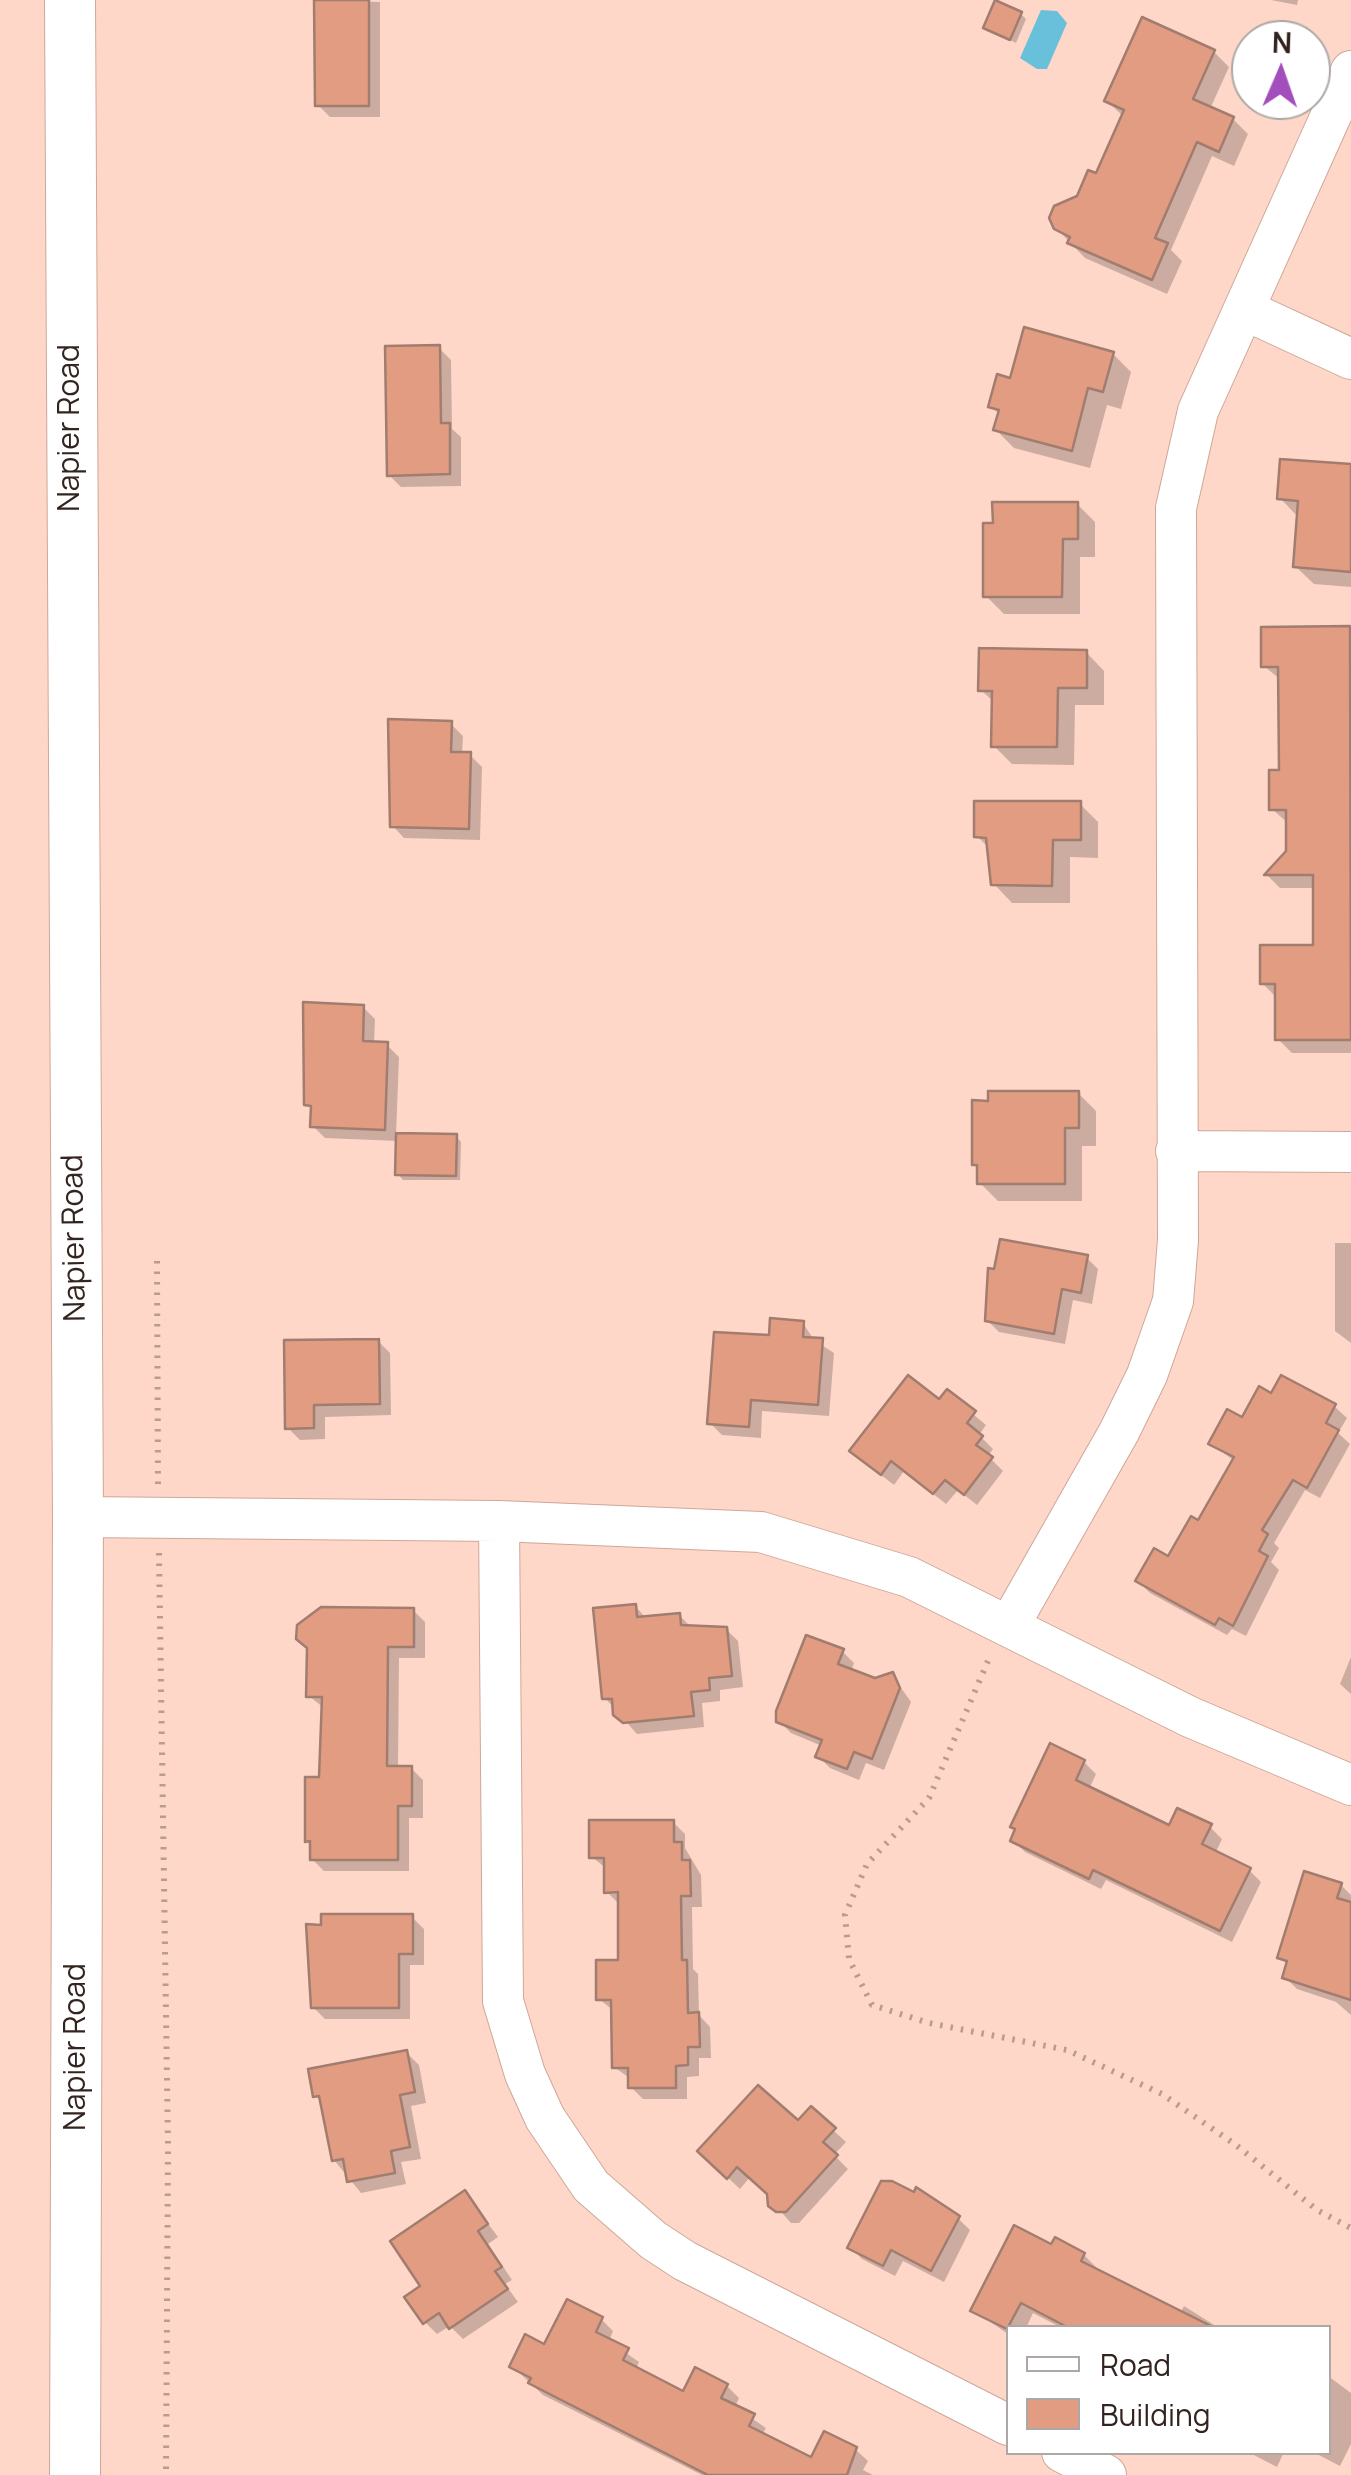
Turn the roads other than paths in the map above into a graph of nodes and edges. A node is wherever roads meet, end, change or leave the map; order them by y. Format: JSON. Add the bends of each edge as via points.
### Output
{"nodes":[{"id":1,"x":70,"y":0,"type":"edge"},
{"id":2,"x":1351,"y":70,"type":"edge"},
{"id":3,"x":1245,"y":310,"type":"junction"},
{"id":4,"x":1351,"y":359,"type":"edge"},
{"id":5,"x":1176,"y":1152,"type":"junction"},
{"id":6,"x":1351,"y":1152,"type":"edge"},
{"id":7,"x":78,"y":1517,"type":"junction"},
{"id":8,"x":499,"y":1521,"type":"junction"},
{"id":9,"x":1010,"y":1624,"type":"junction"},
{"id":10,"x":1351,"y":1785,"type":"edge"},
{"id":11,"x":1006,"y":2425,"type":"edge"},
{"id":12,"x":1068,"y":2455,"type":"edge"},
{"id":13,"x":76,"y":2475,"type":"edge"},
{"id":14,"x":1106,"y":2475,"type":"edge"}],
"edges":[{"from":1,"to":7,"type":"street","name":"Napier Road"},
{"from":2,"to":3,"type":"street"},
{"from":3,"to":4,"type":"street"},
{"from":3,"to":5,"type":"street","via":[[1198,411],[1176,508]]},
{"from":5,"to":6,"type":"street"},
{"from":5,"to":9,"type":"street","via":[[1177,1272],[1164,1331],[1119,1432]]},
{"from":7,"to":8,"type":"street"},
{"from":7,"to":13,"type":"street","name":"Napier Road"},
{"from":8,"to":9,"type":"street","via":[[761,1532],[909,1577]]},
{"from":8,"to":11,"type":"street","via":[[502,2001],[545,2118],[591,2186],[652,2240]]},
{"from":9,"to":10,"type":"street","via":[[1190,1717]]},
{"from":12,"to":14,"type":"street"}]}
